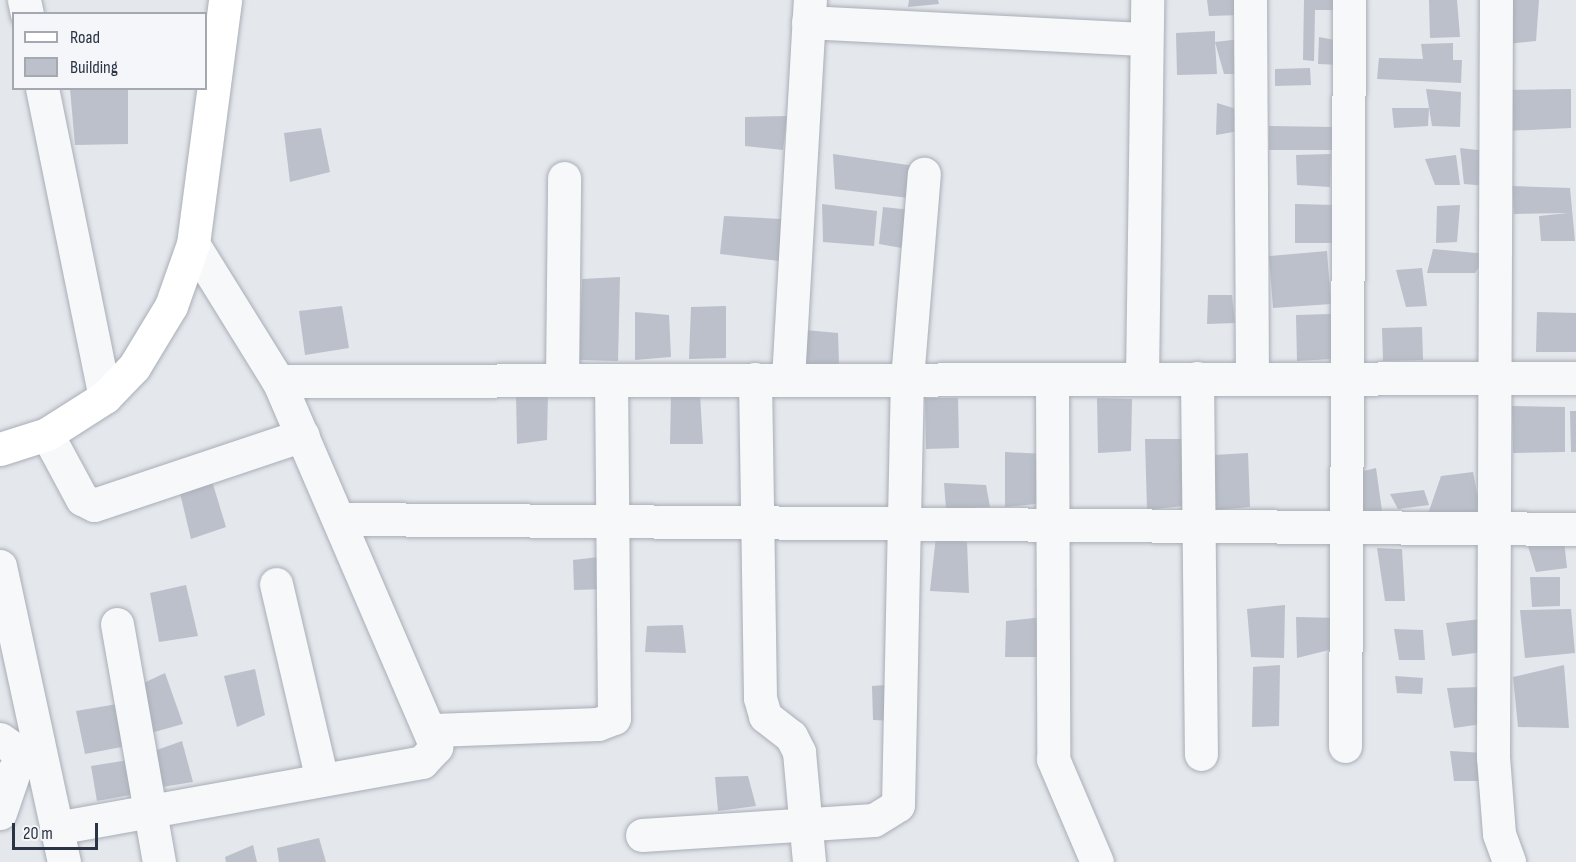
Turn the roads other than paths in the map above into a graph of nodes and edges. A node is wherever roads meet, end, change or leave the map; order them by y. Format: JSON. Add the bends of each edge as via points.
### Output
{"nodes":[{"id":1,"x":225,"y":0,"type":"edge"},
{"id":2,"x":1147,"y":0,"type":"edge"},
{"id":3,"x":1250,"y":0,"type":"edge"},
{"id":4,"x":1349,"y":0,"type":"edge"},
{"id":5,"x":1496,"y":0,"type":"edge"},
{"id":6,"x":809,"y":11,"type":"edge"},
{"id":7,"x":1146,"y":39,"type":"junction"},
{"id":8,"x":42,"y":90,"type":"edge"},
{"id":9,"x":924,"y":174,"type":"dead end"},
{"id":10,"x":564,"y":177,"type":"dead end"},
{"id":11,"x":193,"y":244,"type":"junction"},
{"id":12,"x":1493,"y":376,"type":"junction"},
{"id":13,"x":1349,"y":377,"type":"junction"},
{"id":14,"x":1142,"y":378,"type":"junction"},
{"id":15,"x":1197,"y":378,"type":"junction"},
{"id":16,"x":1252,"y":378,"type":"junction"},
{"id":17,"x":1576,"y":378,"type":"edge"},
{"id":18,"x":788,"y":379,"type":"junction"},
{"id":19,"x":907,"y":379,"type":"junction"},
{"id":20,"x":1052,"y":379,"type":"junction"},
{"id":21,"x":562,"y":380,"type":"junction"},
{"id":22,"x":611,"y":380,"type":"junction"},
{"id":23,"x":755,"y":380,"type":"junction"},
{"id":24,"x":278,"y":381,"type":"junction"},
{"id":25,"x":105,"y":397,"type":"junction"},
{"id":26,"x":47,"y":434,"type":"junction"},
{"id":27,"x":303,"y":435,"type":"junction"},
{"id":28,"x":0,"y":449,"type":"edge"},
{"id":29,"x":342,"y":519,"type":"junction"},
{"id":30,"x":614,"y":521,"type":"junction"},
{"id":31,"x":759,"y":522,"type":"junction"},
{"id":32,"x":906,"y":523,"type":"junction"},
{"id":33,"x":1051,"y":524,"type":"junction"},
{"id":34,"x":1199,"y":526,"type":"junction"},
{"id":35,"x":1347,"y":526,"type":"junction"},
{"id":36,"x":1493,"y":528,"type":"junction"},
{"id":37,"x":1576,"y":529,"type":"edge"},
{"id":38,"x":2,"y":581,"type":"edge"},
{"id":39,"x":276,"y":584,"type":"dead end"},
{"id":40,"x":117,"y":624,"type":"dead end"},
{"id":41,"x":434,"y":730,"type":"junction"},
{"id":42,"x":20,"y":745,"type":"edge"},
{"id":43,"x":1345,"y":746,"type":"dead end"},
{"id":44,"x":1201,"y":754,"type":"dead end"},
{"id":45,"x":322,"y":780,"type":"junction"},
{"id":46,"x":151,"y":812,"type":"junction"},
{"id":47,"x":0,"y":813,"type":"edge"},
{"id":48,"x":804,"y":824,"type":"junction"},
{"id":49,"x":56,"y":828,"type":"junction"},
{"id":50,"x":642,"y":835,"type":"dead end"},
{"id":51,"x":64,"y":862,"type":"edge"},
{"id":52,"x":159,"y":862,"type":"edge"},
{"id":53,"x":809,"y":862,"type":"edge"},
{"id":54,"x":1097,"y":862,"type":"edge"},
{"id":55,"x":1509,"y":862,"type":"edge"}],
"edges":[{"from":1,"to":11,"type":"main road"},
{"from":2,"to":7,"type":"street"},
{"from":3,"to":16,"type":"street"},
{"from":4,"to":13,"type":"street"},
{"from":5,"to":12,"type":"street"},
{"from":6,"to":7,"type":"street"},
{"from":6,"to":18,"type":"street"},
{"from":7,"to":14,"type":"street"},
{"from":8,"to":25,"type":"street"},
{"from":9,"to":19,"type":"street"},
{"from":10,"to":21,"type":"street"},
{"from":11,"to":24,"type":"street"},
{"from":11,"to":25,"type":"main road","via":[[152,342]]},
{"from":12,"to":13,"type":"street"},
{"from":12,"to":17,"type":"street"},
{"from":12,"to":36,"type":"street"},
{"from":13,"to":16,"type":"street"},
{"from":13,"to":35,"type":"street"},
{"from":14,"to":15,"type":"street"},
{"from":14,"to":20,"type":"street"},
{"from":15,"to":16,"type":"street"},
{"from":15,"to":34,"type":"street"},
{"from":18,"to":19,"type":"street"},
{"from":18,"to":23,"type":"street"},
{"from":19,"to":20,"type":"street"},
{"from":19,"to":32,"type":"street"},
{"from":20,"to":33,"type":"street"},
{"from":21,"to":22,"type":"street"},
{"from":21,"to":24,"type":"street"},
{"from":22,"to":23,"type":"street"},
{"from":22,"to":30,"type":"street"},
{"from":23,"to":31,"type":"street"},
{"from":24,"to":27,"type":"street"},
{"from":25,"to":26,"type":"main road"},
{"from":26,"to":27,"type":"street","via":[[82,499],[94,505]]},
{"from":26,"to":28,"type":"main road"},
{"from":27,"to":29,"type":"street"},
{"from":29,"to":30,"type":"street"},
{"from":29,"to":41,"type":"street"},
{"from":30,"to":31,"type":"street"},
{"from":30,"to":41,"type":"street","via":[[614,718],[597,724]]},
{"from":31,"to":32,"type":"street"},
{"from":31,"to":48,"type":"street","via":[[760,698],[765,716],[791,736],[799,752]]},
{"from":32,"to":33,"type":"street"},
{"from":32,"to":48,"type":"street","via":[[898,805],[885,818]]},
{"from":33,"to":34,"type":"street"},
{"from":33,"to":54,"type":"street","via":[[1053,759]]},
{"from":34,"to":35,"type":"street"},
{"from":34,"to":44,"type":"street"},
{"from":35,"to":36,"type":"street"},
{"from":35,"to":43,"type":"street"},
{"from":36,"to":37,"type":"street"},
{"from":36,"to":55,"type":"street","via":[[1493,757],[1499,834]]},
{"from":38,"to":42,"type":"street"},
{"from":39,"to":45,"type":"street"},
{"from":40,"to":46,"type":"street"},
{"from":41,"to":45,"type":"street","via":[[436,747],[429,759]]},
{"from":42,"to":47,"type":"street"},
{"from":42,"to":49,"type":"street"},
{"from":45,"to":46,"type":"street"},
{"from":46,"to":49,"type":"street"},
{"from":46,"to":52,"type":"street"},
{"from":48,"to":50,"type":"street"},
{"from":48,"to":53,"type":"street"},
{"from":49,"to":51,"type":"street"}]}
